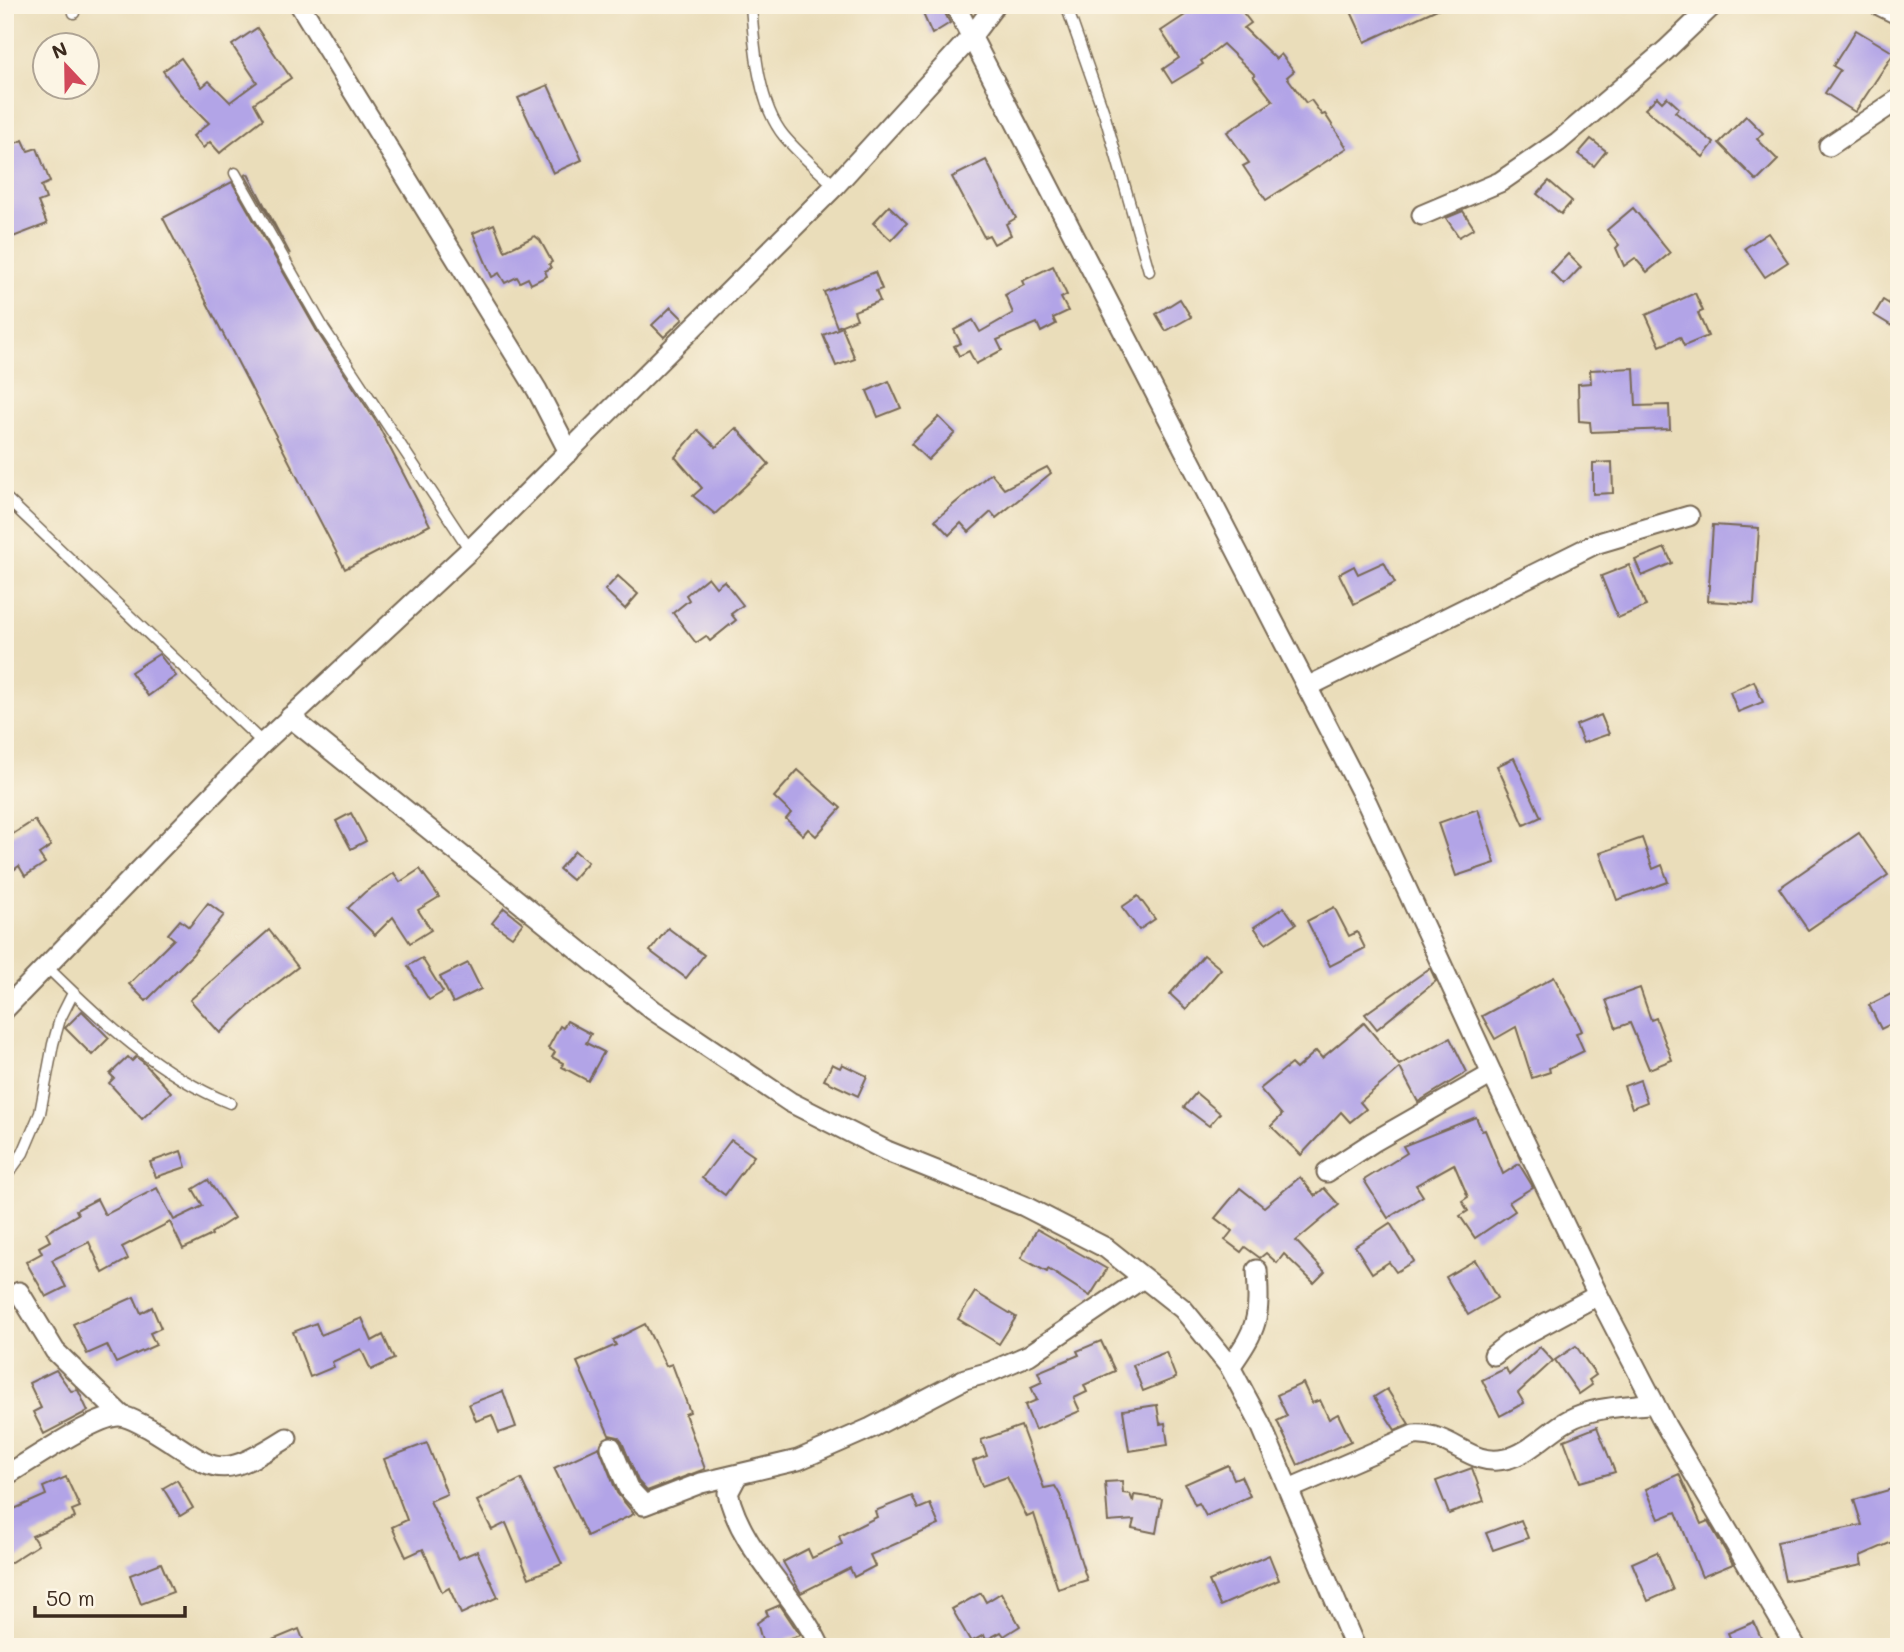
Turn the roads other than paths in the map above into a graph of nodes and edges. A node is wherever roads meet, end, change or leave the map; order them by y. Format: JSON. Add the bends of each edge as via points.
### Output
{"nodes":[{"id":1,"x":300,"y":5,"type":"edge"},
{"id":2,"x":751,"y":5,"type":"edge"},
{"id":3,"x":955,"y":5,"type":"edge"},
{"id":4,"x":995,"y":5,"type":"edge"},
{"id":5,"x":1066,"y":5,"type":"edge"},
{"id":6,"x":1713,"y":5,"type":"edge"},
{"id":7,"x":1879,"y":5,"type":"edge"},
{"id":8,"x":1899,"y":15,"type":"edge"},
{"id":9,"x":971,"y":37,"type":"junction"},
{"id":10,"x":1899,"y":99,"type":"edge"},
{"id":11,"x":1829,"y":146,"type":"dead end"},
{"id":12,"x":235,"y":173,"type":"dead end"},
{"id":13,"x":835,"y":186,"type":"junction"},
{"id":14,"x":1422,"y":215,"type":"dead end"},
{"id":15,"x":1149,"y":271,"type":"dead end"},
{"id":16,"x":569,"y":452,"type":"junction"},
{"id":17,"x":5,"y":497,"type":"edge"},
{"id":18,"x":1689,"y":516,"type":"dead end"},
{"id":19,"x":470,"y":550,"type":"junction"},
{"id":20,"x":1307,"y":687,"type":"junction"},
{"id":21,"x":290,"y":717,"type":"junction"},
{"id":22,"x":263,"y":743,"type":"junction"},
{"id":23,"x":47,"y":967,"type":"junction"},
{"id":24,"x":74,"y":993,"type":"junction"},
{"id":25,"x":5,"y":1009,"type":"edge"},
{"id":26,"x":1492,"y":1074,"type":"junction"},
{"id":27,"x":230,"y":1103,"type":"dead end"},
{"id":28,"x":1327,"y":1172,"type":"dead end"},
{"id":29,"x":5,"y":1178,"type":"edge"},
{"id":30,"x":1257,"y":1270,"type":"dead end"},
{"id":31,"x":1143,"y":1278,"type":"junction"},
{"id":32,"x":19,"y":1292,"type":"dead end"},
{"id":33,"x":1598,"y":1295,"type":"junction"},
{"id":34,"x":1494,"y":1355,"type":"dead end"},
{"id":35,"x":1230,"y":1367,"type":"junction"},
{"id":36,"x":1654,"y":1403,"type":"junction"},
{"id":37,"x":121,"y":1415,"type":"junction"},
{"id":38,"x":287,"y":1438,"type":"dead end"},
{"id":39,"x":611,"y":1447,"type":"dead end"},
{"id":40,"x":5,"y":1476,"type":"edge"},
{"id":41,"x":737,"y":1476,"type":"junction"},
{"id":42,"x":1289,"y":1489,"type":"junction"},
{"id":43,"x":820,"y":1647,"type":"edge"},
{"id":44,"x":1355,"y":1647,"type":"edge"},
{"id":45,"x":1796,"y":1647,"type":"edge"}],
"edges":[{"from":1,"to":16,"type":"street","via":[[537,390]]},
{"from":2,"to":13,"type":"lane","via":[[758,71],[771,112],[783,134]]},
{"from":3,"to":9,"type":"street"},
{"from":4,"to":9,"type":"street"},
{"from":5,"to":15,"type":"lane","via":[[1104,113]]},
{"from":6,"to":14,"type":"street","via":[[1559,142],[1500,182]]},
{"from":7,"to":8,"type":"street"},
{"from":9,"to":13,"type":"street"},
{"from":9,"to":20,"type":"street"},
{"from":10,"to":11,"type":"street"},
{"from":12,"to":19,"type":"lane","via":[[324,329]]},
{"from":13,"to":16,"type":"street"},
{"from":16,"to":19,"type":"street"},
{"from":17,"to":22,"type":"lane"},
{"from":18,"to":20,"type":"street","via":[[1595,544]]},
{"from":19,"to":21,"type":"street"},
{"from":20,"to":26,"type":"street","via":[[1367,803]]},
{"from":21,"to":22,"type":"street"},
{"from":21,"to":31,"type":"street","via":[[653,1010],[790,1102],[887,1151],[1024,1206],[1106,1248]]},
{"from":22,"to":23,"type":"street"},
{"from":23,"to":24,"type":"lane"},
{"from":23,"to":25,"type":"street"},
{"from":24,"to":27,"type":"lane","via":[[173,1076]]},
{"from":24,"to":29,"type":"lane","via":[[60,1019],[40,1113],[23,1153]]},
{"from":26,"to":28,"type":"street"},
{"from":26,"to":33,"type":"street"},
{"from":30,"to":35,"type":"street","via":[[1259,1310],[1253,1334]]},
{"from":31,"to":35,"type":"street","via":[[1183,1309]]},
{"from":31,"to":41,"type":"street","via":[[1029,1355],[965,1379],[798,1460]]},
{"from":32,"to":37,"type":"street","via":[[55,1351]]},
{"from":33,"to":34,"type":"street"},
{"from":33,"to":36,"type":"street"},
{"from":35,"to":42,"type":"street"},
{"from":36,"to":42,"type":"street","via":[[1587,1412],[1519,1455],[1503,1460],[1474,1456],[1433,1434],[1414,1434]]},
{"from":36,"to":45,"type":"street"},
{"from":37,"to":38,"type":"street","via":[[216,1468],[255,1457]]},
{"from":37,"to":40,"type":"street","via":[[101,1420]]},
{"from":39,"to":41,"type":"street","via":[[628,1488],[644,1505],[701,1483]]},
{"from":41,"to":43,"type":"street","via":[[728,1493],[739,1527],[802,1613]]},
{"from":42,"to":44,"type":"street"}]}
